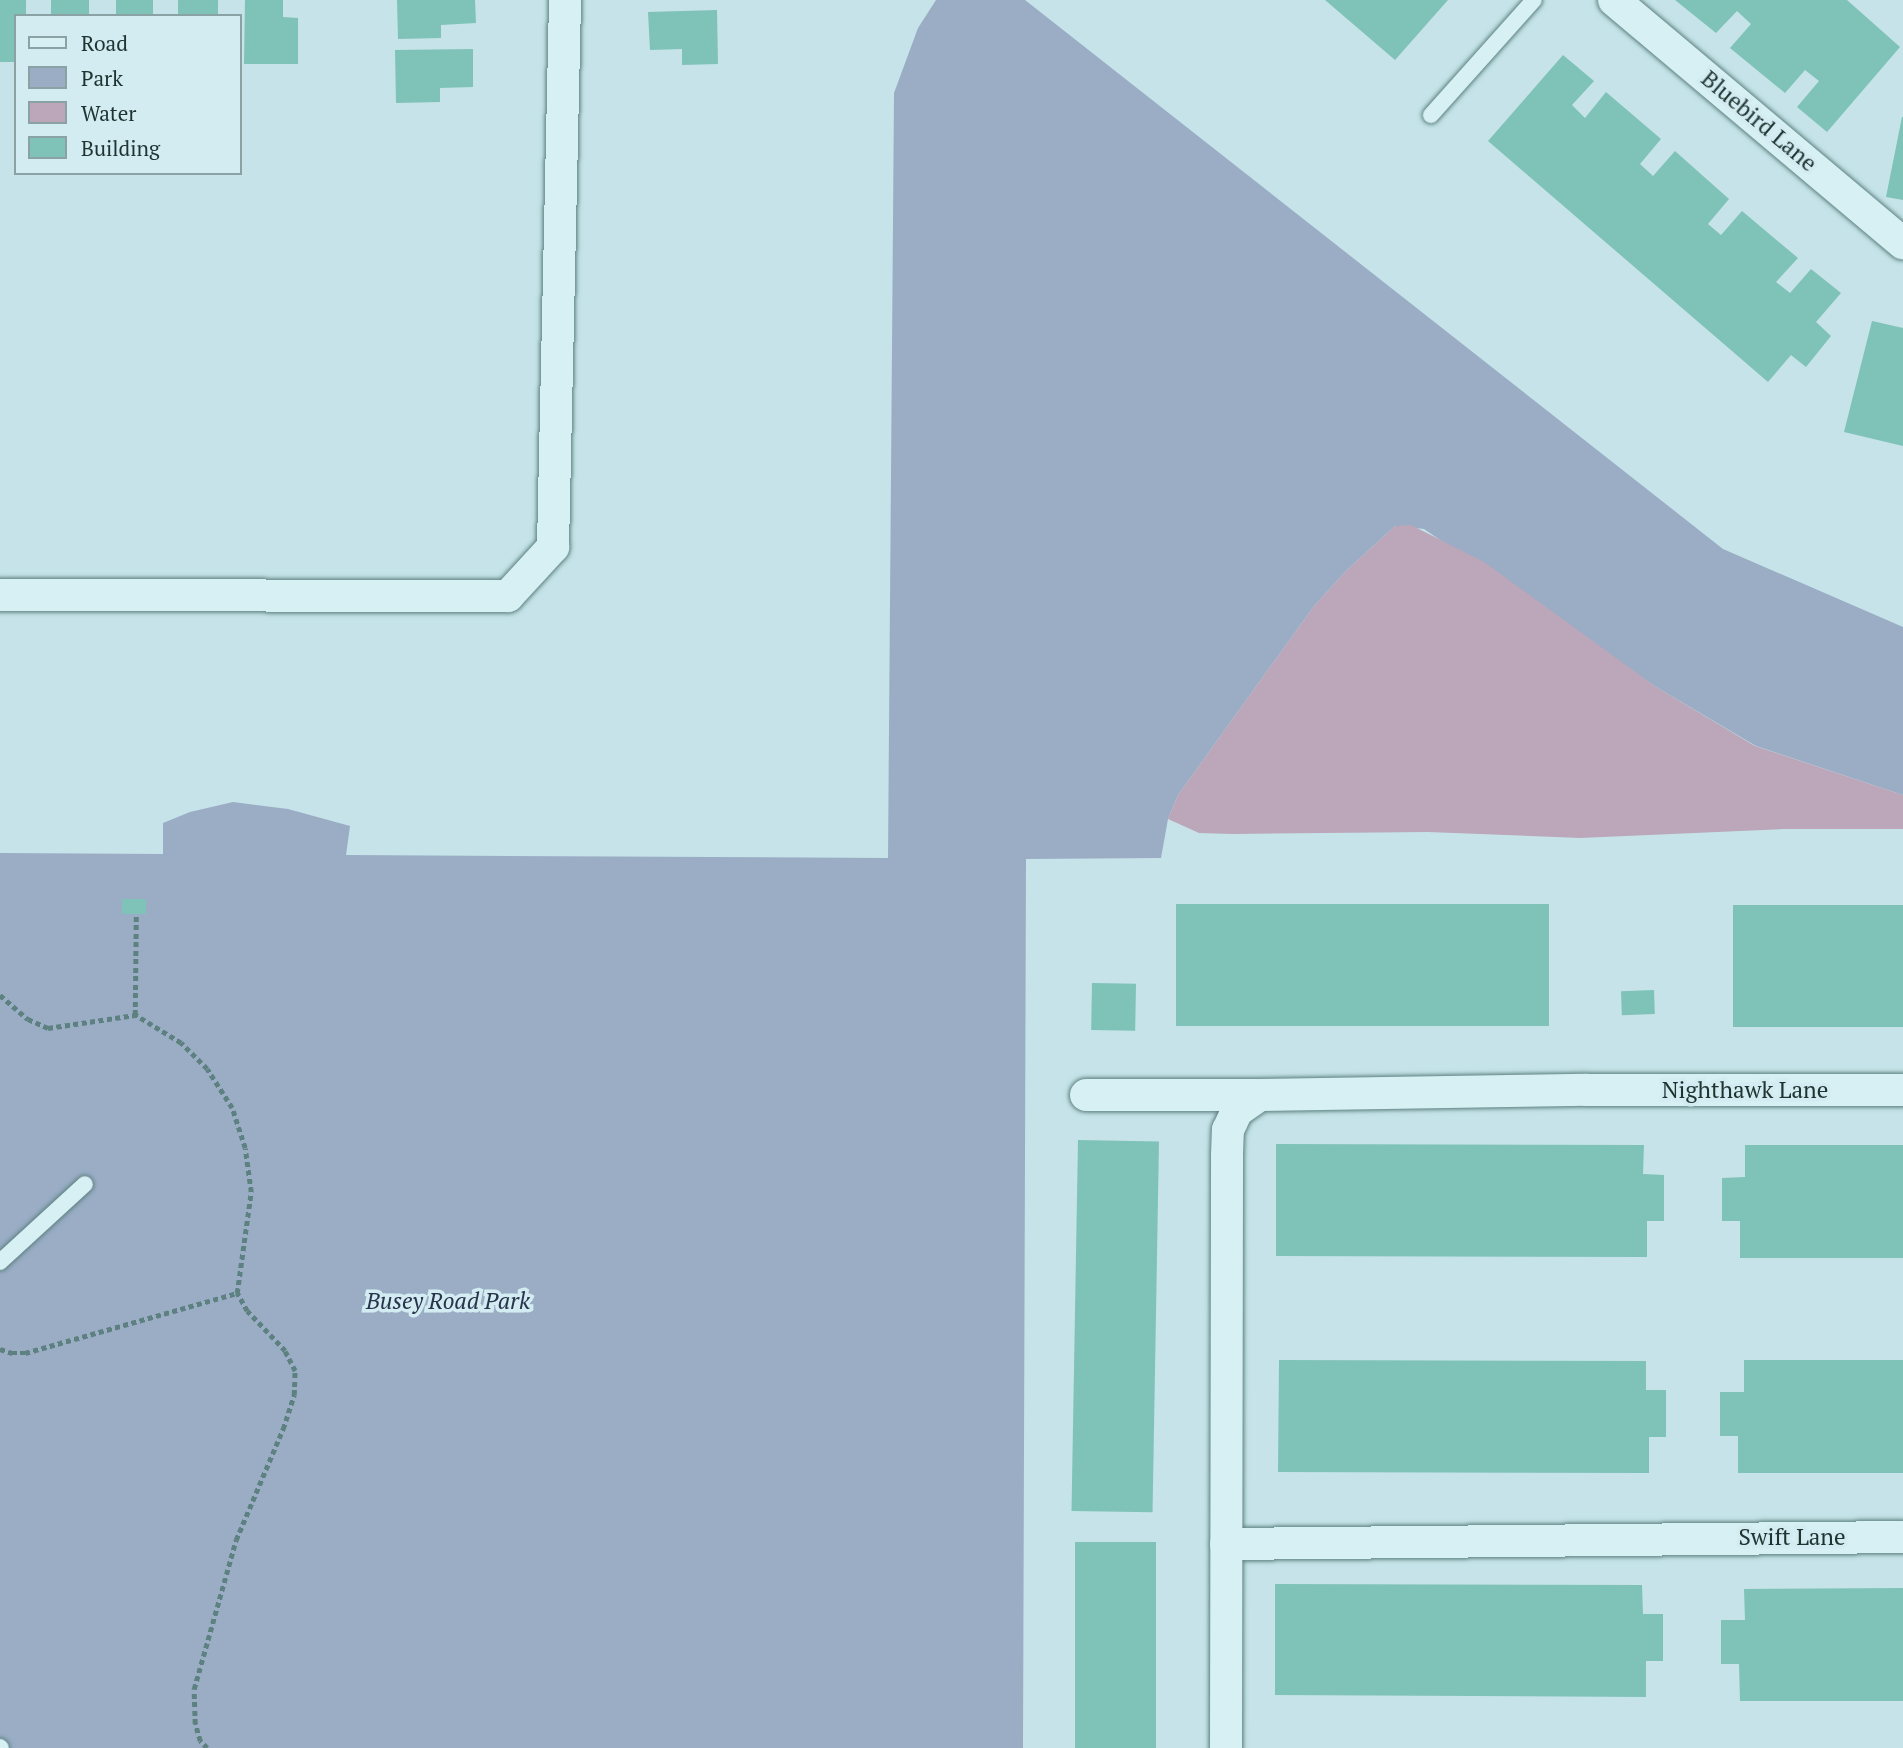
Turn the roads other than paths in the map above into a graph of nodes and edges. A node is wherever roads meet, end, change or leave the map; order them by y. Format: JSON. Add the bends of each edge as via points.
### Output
{"nodes":[{"id":1,"x":565,"y":0,"type":"edge"},
{"id":2,"x":1534,"y":0,"type":"edge"},
{"id":3,"x":1614,"y":0,"type":"edge"},
{"id":4,"x":1430,"y":115,"type":"dead end"},
{"id":5,"x":1903,"y":243,"type":"edge"},
{"id":6,"x":0,"y":595,"type":"edge"},
{"id":7,"x":1903,"y":1090,"type":"edge"},
{"id":8,"x":1086,"y":1095,"type":"dead end"},
{"id":9,"x":1260,"y":1095,"type":"junction"},
{"id":10,"x":85,"y":1184,"type":"dead end"},
{"id":11,"x":0,"y":1262,"type":"edge"},
{"id":12,"x":1903,"y":1537,"type":"edge"},
{"id":13,"x":1226,"y":1544,"type":"junction"},
{"id":14,"x":1226,"y":1748,"type":"edge"}],
"edges":[{"from":1,"to":6,"type":"street","via":[[553,547],[508,596]]},
{"from":2,"to":4,"type":"lane"},
{"from":3,"to":5,"type":"street","name":"Bluebird Lane"},
{"from":7,"to":9,"type":"street","name":"Nighthawk Lane"},
{"from":8,"to":9,"type":"street","name":"Nighthawk Lane"},
{"from":9,"to":13,"type":"street","via":[[1237,1111],[1228,1130]]},
{"from":10,"to":11,"type":"lane"},
{"from":12,"to":13,"type":"street","name":"Swift Lane"},
{"from":13,"to":14,"type":"street"}]}
